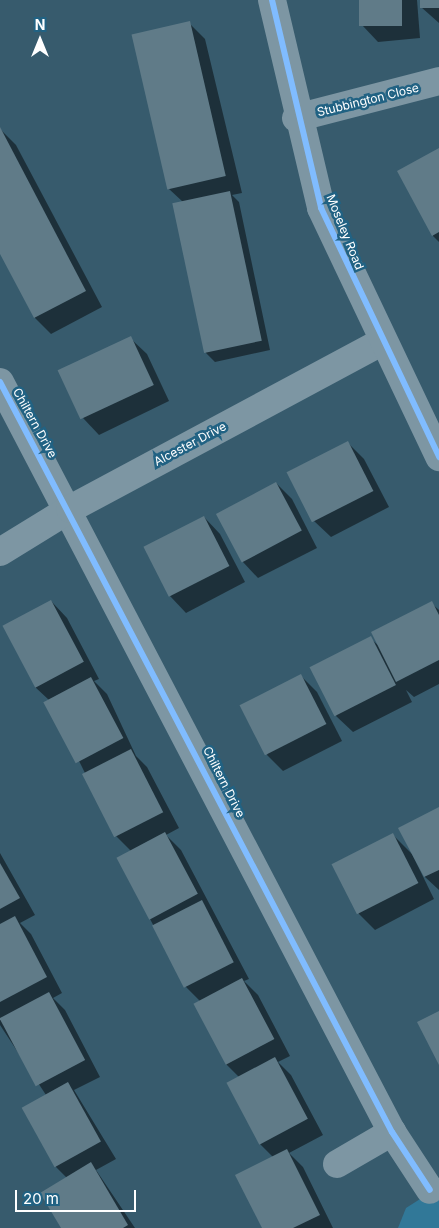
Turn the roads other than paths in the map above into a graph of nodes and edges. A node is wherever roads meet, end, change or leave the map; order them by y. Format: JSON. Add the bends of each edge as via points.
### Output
{"nodes":[{"id":1,"x":272,"y":0,"type":"edge"},
{"id":2,"x":439,"y":81,"type":"edge"},
{"id":3,"x":296,"y":118,"type":"junction"},
{"id":4,"x":383,"y":341,"type":"junction"},
{"id":5,"x":0,"y":382,"type":"edge"},
{"id":6,"x":439,"y":457,"type":"edge"},
{"id":7,"x":70,"y":509,"type":"junction"},
{"id":8,"x":0,"y":552,"type":"edge"},
{"id":9,"x":392,"y":1132,"type":"junction"},
{"id":10,"x":337,"y":1164,"type":"dead end"},
{"id":11,"x":430,"y":1190,"type":"dead end"}],
"edges":[{"from":1,"to":3,"type":"street","name":"Moseley Road"},
{"from":2,"to":3,"type":"street","name":"Stubbington Close"},
{"from":3,"to":4,"type":"street","name":"Moseley Road","via":[[321,208]]},
{"from":4,"to":6,"type":"street","name":"Moseley Road"},
{"from":4,"to":7,"type":"street","name":"Alcester Drive"},
{"from":5,"to":7,"type":"street","name":"Chiltern Drive"},
{"from":7,"to":8,"type":"street","name":"Alcester Drive"},
{"from":7,"to":9,"type":"street","name":"Chiltern Drive"},
{"from":9,"to":10,"type":"street"},
{"from":9,"to":11,"type":"street","name":"Chiltern Drive"}]}
